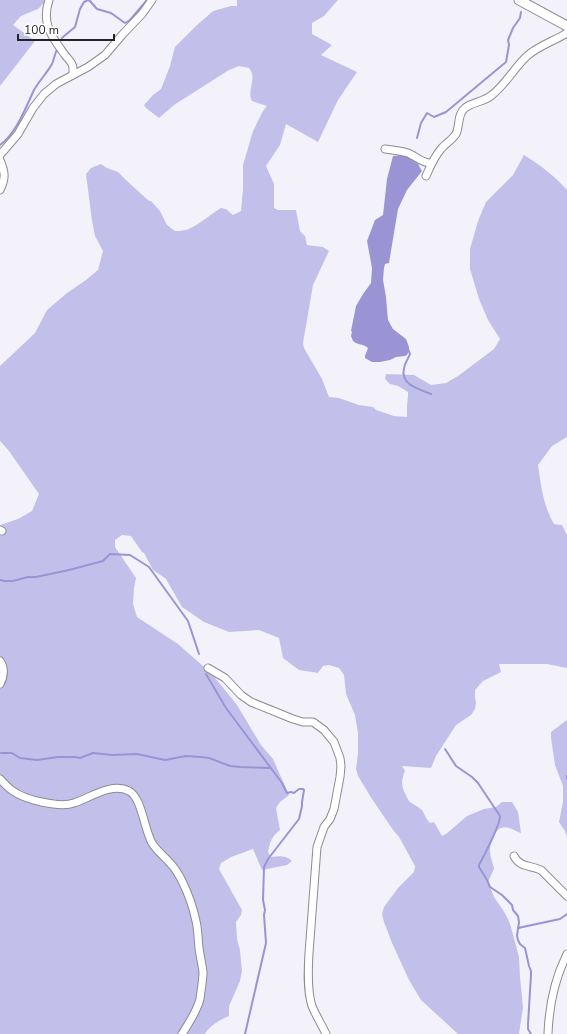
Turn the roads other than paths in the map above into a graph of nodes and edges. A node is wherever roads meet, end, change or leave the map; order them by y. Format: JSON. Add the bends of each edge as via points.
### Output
{"nodes":[{"id":1,"x":49,"y":0,"type":"edge"},
{"id":2,"x":152,"y":0,"type":"edge"},
{"id":3,"x":519,"y":0,"type":"edge"},
{"id":4,"x":567,"y":26,"type":"edge"},
{"id":5,"x":567,"y":34,"type":"edge"},
{"id":6,"x":73,"y":75,"type":"junction"},
{"id":7,"x":385,"y":150,"type":"dead end"},
{"id":8,"x":0,"y":155,"type":"edge"},
{"id":9,"x":0,"y":160,"type":"edge"},
{"id":10,"x":431,"y":163,"type":"junction"},
{"id":11,"x":426,"y":176,"type":"dead end"},
{"id":12,"x":0,"y":190,"type":"edge"},
{"id":13,"x":0,"y":661,"type":"edge"},
{"id":14,"x":208,"y":668,"type":"dead end"},
{"id":15,"x":0,"y":684,"type":"edge"},
{"id":16,"x":0,"y":779,"type":"edge"},
{"id":17,"x":514,"y":856,"type":"dead end"},
{"id":18,"x":567,"y":896,"type":"edge"},
{"id":19,"x":567,"y":954,"type":"edge"},
{"id":20,"x":182,"y":1034,"type":"edge"},
{"id":21,"x":326,"y":1034,"type":"edge"},
{"id":22,"x":548,"y":1034,"type":"edge"}],
"edges":[{"from":1,"to":6,"type":"street","via":[[45,18],[53,39],[71,62]]},
{"from":2,"to":6,"type":"street","via":[[105,55]]},
{"from":3,"to":4,"type":"street"},
{"from":5,"to":10,"type":"street","via":[[534,50],[487,99],[465,108],[456,133]]},
{"from":6,"to":8,"type":"street","via":[[44,94],[18,134]]},
{"from":7,"to":10,"type":"street","via":[[406,152],[428,164]]},
{"from":9,"to":12,"type":"street","via":[[5,176]]},
{"from":10,"to":11,"type":"street"},
{"from":13,"to":15,"type":"street","via":[[3,670]]},
{"from":14,"to":21,"type":"street","via":[[225,678],[251,702],[293,719],[313,722],[329,736],[338,751],[340,777],[334,809],[316,847],[308,970],[312,1006]]},
{"from":16,"to":20,"type":"street","via":[[14,792],[56,805],[73,804],[107,790],[122,789],[133,794],[153,844],[182,880],[196,920],[203,972],[199,1000]]},
{"from":17,"to":18,"type":"street","via":[[520,864],[541,870]]},
{"from":19,"to":22,"type":"street","via":[[556,984]]}]}
